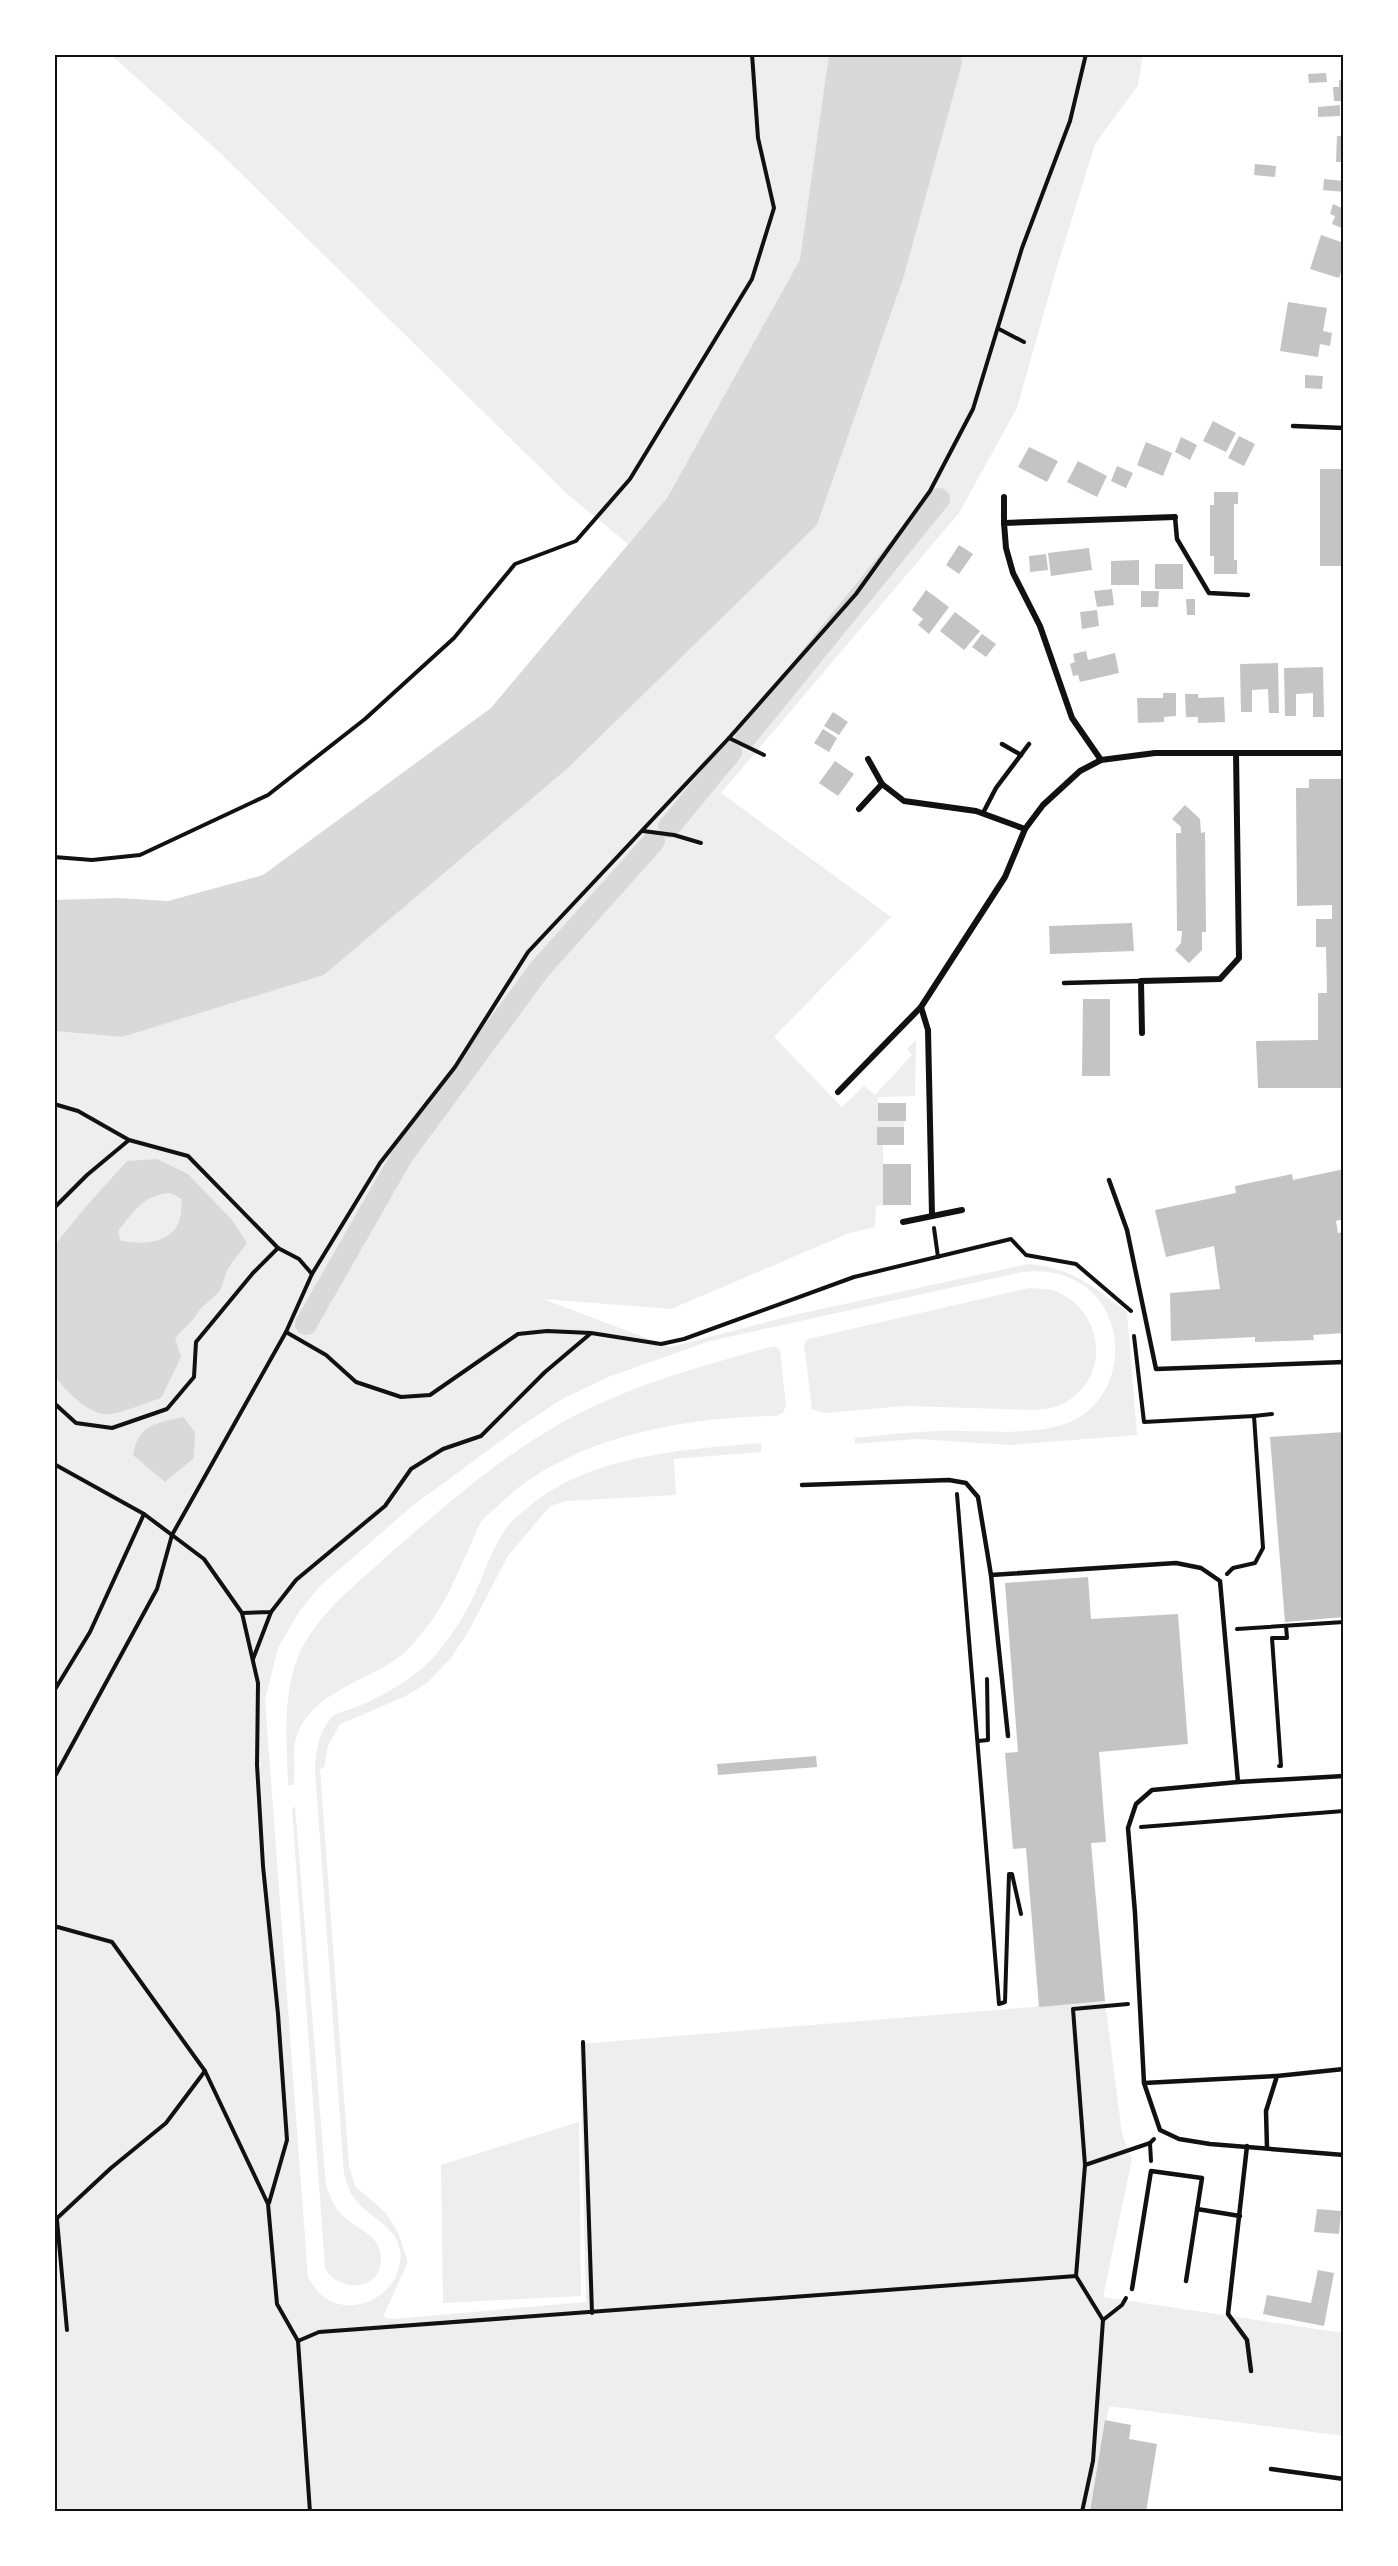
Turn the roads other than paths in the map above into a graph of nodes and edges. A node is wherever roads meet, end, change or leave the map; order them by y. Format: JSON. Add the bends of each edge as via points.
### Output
{"nodes":[{"id":1,"x":1293,"y":426,"type":"dead end"},
{"id":2,"x":1344,"y":428,"type":"edge"},
{"id":3,"x":1004,"y":497,"type":"dead end"},
{"id":4,"x":1175,"y":517,"type":"joint"},
{"id":5,"x":1004,"y":523,"type":"junction"},
{"id":6,"x":1248,"y":595,"type":"dead end"},
{"id":7,"x":1002,"y":744,"type":"dead end"},
{"id":8,"x":1029,"y":744,"type":"dead end"},
{"id":9,"x":1236,"y":753,"type":"junction"},
{"id":10,"x":1344,"y":753,"type":"edge"},
{"id":11,"x":1021,"y":755,"type":"junction"},
{"id":12,"x":868,"y":759,"type":"dead end"},
{"id":13,"x":1101,"y":760,"type":"junction"},
{"id":14,"x":882,"y":784,"type":"junction"},
{"id":15,"x":859,"y":809,"type":"dead end"},
{"id":16,"x":983,"y":813,"type":"junction"},
{"id":17,"x":1025,"y":830,"type":"junction"},
{"id":18,"x":1141,"y":981,"type":"junction"},
{"id":19,"x":1064,"y":982,"type":"dead end"},
{"id":20,"x":921,"y":1007,"type":"junction"},
{"id":21,"x":1142,"y":1033,"type":"dead end"},
{"id":22,"x":838,"y":1092,"type":"dead end"},
{"id":23,"x":1109,"y":1180,"type":"dead end"},
{"id":24,"x":962,"y":1210,"type":"dead end"},
{"id":25,"x":932,"y":1215,"type":"junction"},
{"id":26,"x":903,"y":1222,"type":"dead end"},
{"id":27,"x":1344,"y":1362,"type":"edge"},
{"id":28,"x":802,"y":1485,"type":"dead end"},
{"id":29,"x":991,"y":1575,"type":"junction"},
{"id":30,"x":1008,"y":1736,"type":"dead end"},
{"id":31,"x":1344,"y":1776,"type":"edge"},
{"id":32,"x":1238,"y":1782,"type":"junction"},
{"id":33,"x":1344,"y":2068,"type":"edge"},
{"id":34,"x":1277,"y":2076,"type":"junction"},
{"id":35,"x":1144,"y":2084,"type":"junction"},
{"id":36,"x":1247,"y":2146,"type":"junction"},
{"id":37,"x":1267,"y":2148,"type":"junction"},
{"id":38,"x":1344,"y":2155,"type":"edge"},
{"id":39,"x":1197,"y":2209,"type":"junction"},
{"id":40,"x":1240,"y":2216,"type":"junction"},
{"id":41,"x":1186,"y":2281,"type":"dead end"},
{"id":42,"x":1132,"y":2289,"type":"road end"},
{"id":43,"x":1251,"y":2371,"type":"dead end"},
{"id":44,"x":1271,"y":2469,"type":"dead end"},
{"id":45,"x":1344,"y":2480,"type":"edge"}],
"edges":[{"from":1,"to":2,"type":"lane"},
{"from":3,"to":5,"type":"street"},
{"from":4,"to":5,"type":"street"},
{"from":4,"to":6,"type":"lane","via":[[1177,539],[1209,593]]},
{"from":5,"to":13,"type":"street","via":[[1013,573],[1040,626],[1072,718]]},
{"from":7,"to":11,"type":"lane"},
{"from":8,"to":11,"type":"lane"},
{"from":9,"to":10,"type":"street"},
{"from":9,"to":13,"type":"street","via":[[1155,753]]},
{"from":9,"to":18,"type":"street","via":[[1239,958],[1220,979]]},
{"from":11,"to":16,"type":"lane"},
{"from":12,"to":14,"type":"street"},
{"from":13,"to":17,"type":"street","via":[[1062,787]]},
{"from":14,"to":15,"type":"street"},
{"from":14,"to":16,"type":"street","via":[[904,801]]},
{"from":16,"to":17,"type":"street"},
{"from":17,"to":20,"type":"street","via":[[1005,877]]},
{"from":18,"to":19,"type":"lane"},
{"from":18,"to":21,"type":"street"},
{"from":20,"to":22,"type":"street"},
{"from":20,"to":25,"type":"street","via":[[928,1030]]},
{"from":23,"to":27,"type":"lane","via":[[1126,1230],[1156,1369]]},
{"from":24,"to":25,"type":"street"},
{"from":25,"to":26,"type":"street"},
{"from":28,"to":29,"type":"lane","via":[[966,1483],[978,1497]]},
{"from":29,"to":30,"type":"lane"},
{"from":29,"to":32,"type":"lane","via":[[1176,1563],[1201,1568],[1220,1581]]},
{"from":31,"to":32,"type":"lane"},
{"from":32,"to":35,"type":"lane","via":[[1152,1790],[1136,1804],[1128,1828]]},
{"from":33,"to":34,"type":"lane"},
{"from":34,"to":35,"type":"lane"},
{"from":34,"to":37,"type":"lane","via":[[1266,2111]]},
{"from":35,"to":36,"type":"lane","via":[[1160,2130],[1192,2142]]},
{"from":36,"to":37,"type":"lane"},
{"from":36,"to":40,"type":"lane"},
{"from":37,"to":38,"type":"lane"},
{"from":39,"to":40,"type":"lane"},
{"from":39,"to":41,"type":"lane"},
{"from":39,"to":42,"type":"lane","via":[[1202,2178],[1151,2171]]},
{"from":40,"to":43,"type":"lane","via":[[1228,2314],[1247,2340]]},
{"from":44,"to":45,"type":"lane"}]}
